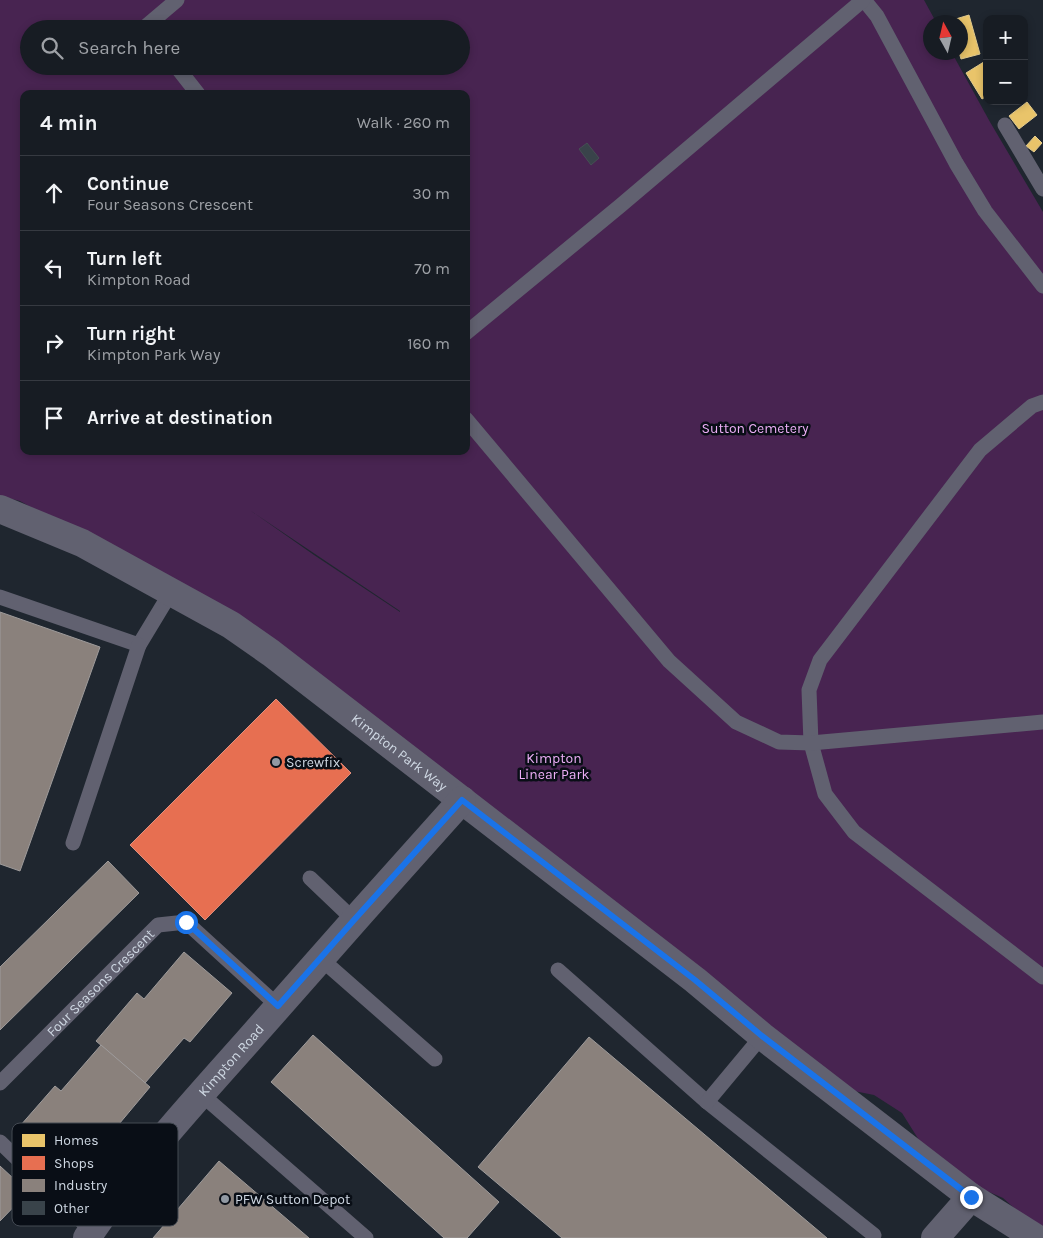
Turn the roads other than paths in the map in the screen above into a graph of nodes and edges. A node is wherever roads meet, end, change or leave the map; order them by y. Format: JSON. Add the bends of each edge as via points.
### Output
{"nodes":[{"id":1,"x":177,"y":0,"type":"edge"},
{"id":2,"x":864,"y":0,"type":"edge"},
{"id":3,"x":153,"y":20,"type":"edge"},
{"id":4,"x":183,"y":75,"type":"edge"},
{"id":5,"x":195,"y":90,"type":"edge"},
{"id":6,"x":1005,"y":125,"type":"dead end"},
{"id":7,"x":1043,"y":189,"type":"edge"},
{"id":8,"x":1043,"y":286,"type":"edge"},
{"id":9,"x":470,"y":330,"type":"edge"},
{"id":10,"x":1043,"y":402,"type":"edge"},
{"id":11,"x":470,"y":424,"type":"edge"},
{"id":12,"x":0,"y":510,"type":"edge"},
{"id":13,"x":171,"y":592,"type":"junction"},
{"id":14,"x":0,"y":597,"type":"edge"},
{"id":15,"x":139,"y":645,"type":"junction"},
{"id":16,"x":1043,"y":722,"type":"edge"},
{"id":17,"x":811,"y":743,"type":"junction"},
{"id":18,"x":462,"y":800,"type":"junction"},
{"id":19,"x":73,"y":843,"type":"dead end"},
{"id":20,"x":310,"y":878,"type":"dead end"},
{"id":21,"x":354,"y":920,"type":"junction"},
{"id":22,"x":320,"y":958,"type":"junction"},
{"id":23,"x":558,"y":970,"type":"dead end"},
{"id":24,"x":1043,"y":977,"type":"edge"},
{"id":25,"x":278,"y":1006,"type":"junction"},
{"id":26,"x":762,"y":1036,"type":"junction"},
{"id":27,"x":435,"y":1059,"type":"dead end"},
{"id":28,"x":0,"y":1083,"type":"edge"},
{"id":29,"x":201,"y":1094,"type":"junction"},
{"id":30,"x":707,"y":1102,"type":"junction"},
{"id":31,"x":177,"y":1123,"type":"edge"},
{"id":32,"x":0,"y":1142,"type":"edge"},
{"id":33,"x":12,"y":1154,"type":"edge"},
{"id":34,"x":971,"y":1197,"type":"junction"},
{"id":35,"x":874,"y":1234,"type":"dead end"},
{"id":36,"x":366,"y":1238,"type":"edge"},
{"id":37,"x":935,"y":1238,"type":"edge"},
{"id":38,"x":1036,"y":1238,"type":"edge"}],
"edges":[{"from":1,"to":3,"type":"lane"},
{"from":2,"to":8,"type":"lane","via":[[877,16],[985,211]]},
{"from":2,"to":9,"type":"lane"},
{"from":4,"to":5,"type":"lane"},
{"from":6,"to":7,"type":"lane"},
{"from":10,"to":17,"type":"lane","via":[[1032,406],[980,450],[820,660],[809,690]]},
{"from":11,"to":17,"type":"lane","via":[[669,661],[736,722],[779,742]]},
{"from":12,"to":13,"type":"street","name":"Kimpton Park Way","via":[[82,543]]},
{"from":13,"to":15,"type":"lane"},
{"from":13,"to":18,"type":"street","name":"Kimpton Park Way","via":[[263,647]]},
{"from":14,"to":15,"type":"lane"},
{"from":15,"to":19,"type":"lane"},
{"from":16,"to":17,"type":"lane"},
{"from":17,"to":24,"type":"lane","via":[[825,794],[854,832]]},
{"from":18,"to":21,"type":"street","name":"Kimpton Road"},
{"from":18,"to":26,"type":"street","name":"Kimpton Park Way","via":[[695,980]]},
{"from":20,"to":21,"type":"lane"},
{"from":21,"to":22,"type":"street","name":"Kimpton Road"},
{"from":22,"to":25,"type":"street","name":"Kimpton Road"},
{"from":22,"to":27,"type":"lane"},
{"from":23,"to":30,"type":"lane"},
{"from":25,"to":28,"type":"lane","name":"Four Seasons Crescent","via":[[186,922],[158,925]]},
{"from":25,"to":29,"type":"street","name":"Kimpton Road"},
{"from":26,"to":30,"type":"lane"},
{"from":26,"to":34,"type":"street","name":"Kimpton Park Way"},
{"from":29,"to":31,"type":"street","name":"Kimpton Road"},
{"from":29,"to":36,"type":"lane"},
{"from":30,"to":35,"type":"lane"},
{"from":32,"to":33,"type":"lane"},
{"from":34,"to":37,"type":"street"},
{"from":34,"to":38,"type":"street","name":"Kimpton Park Way"}]}
